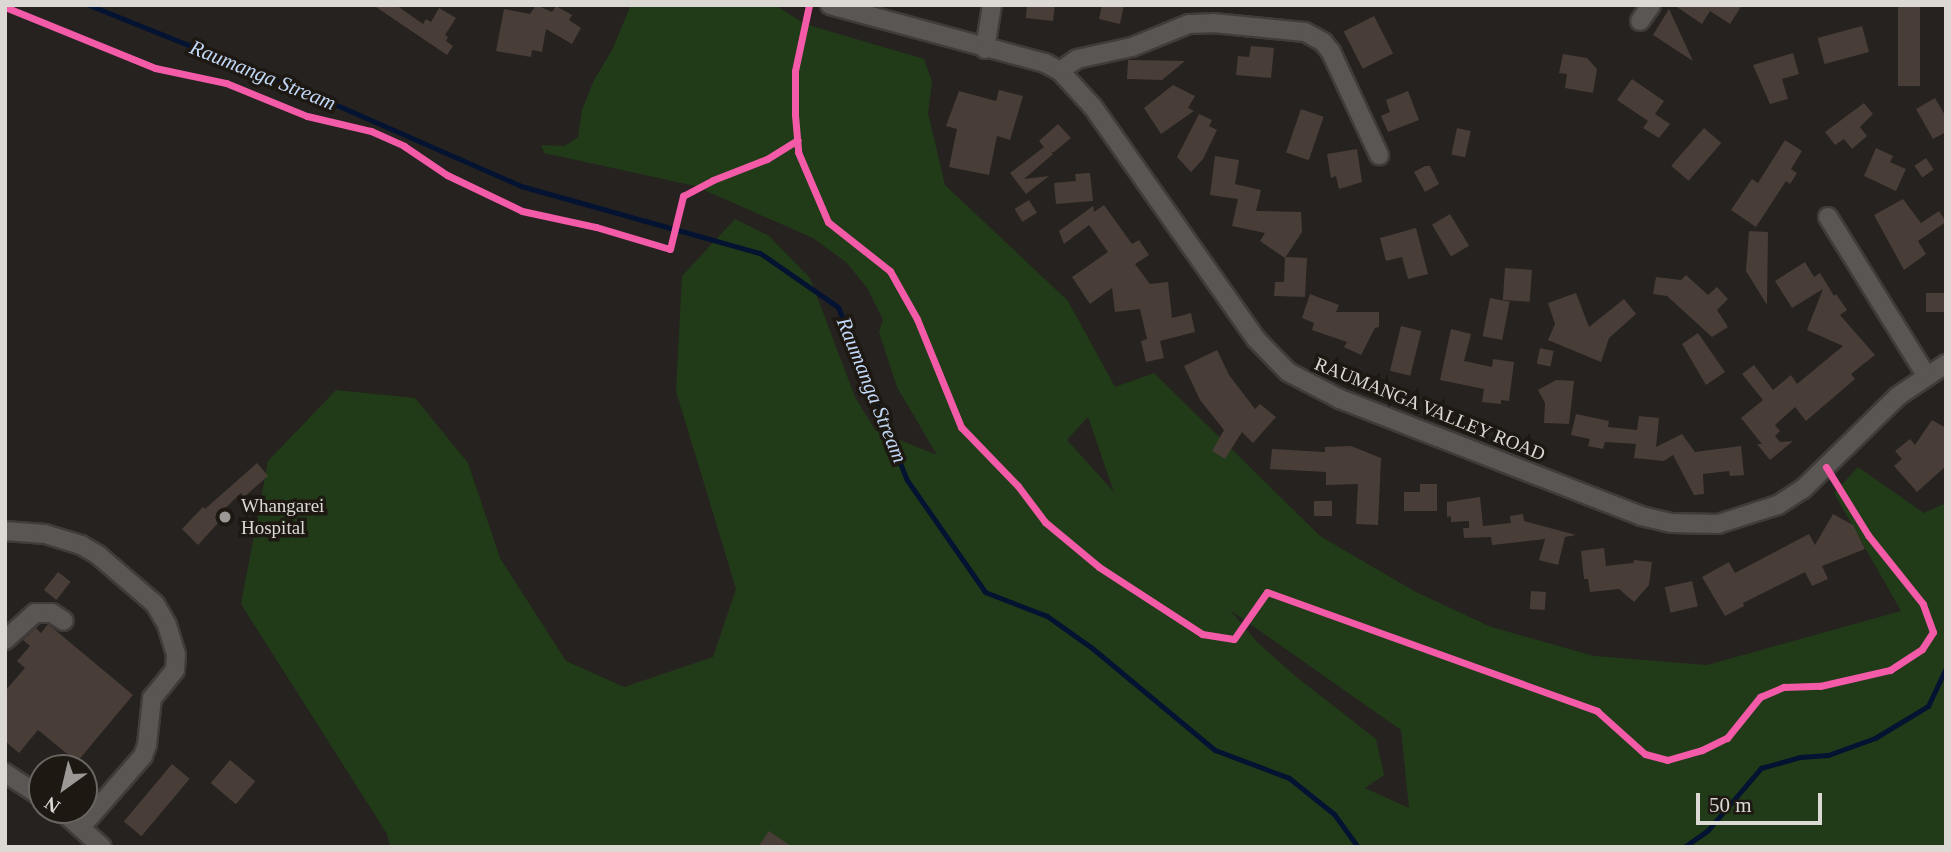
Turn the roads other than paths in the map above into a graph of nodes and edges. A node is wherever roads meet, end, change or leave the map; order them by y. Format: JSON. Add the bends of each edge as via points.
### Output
{"nodes":[{"id":1,"x":830,"y":5,"type":"edge"},
{"id":2,"x":992,"y":5,"type":"edge"},
{"id":3,"x":1651,"y":5,"type":"edge"},
{"id":4,"x":1640,"y":21,"type":"dead end"},
{"id":5,"x":985,"y":49,"type":"junction"},
{"id":6,"x":1060,"y":71,"type":"junction"},
{"id":7,"x":1379,"y":155,"type":"dead end"},
{"id":8,"x":1828,"y":217,"type":"dead end"},
{"id":9,"x":1946,"y":365,"type":"edge"},
{"id":10,"x":1926,"y":375,"type":"junction"},
{"id":11,"x":5,"y":531,"type":"edge"},
{"id":12,"x":64,"y":621,"type":"dead end"},
{"id":13,"x":5,"y":640,"type":"edge"},
{"id":14,"x":5,"y":773,"type":"edge"},
{"id":15,"x":28,"y":788,"type":"edge"},
{"id":16,"x":79,"y":824,"type":"edge"},
{"id":17,"x":82,"y":826,"type":"junction"},
{"id":18,"x":103,"y":847,"type":"edge"}],
"edges":[{"from":1,"to":5,"type":"street","name":"RAUMANGA VALLEY ROAD"},
{"from":2,"to":5,"type":"street"},
{"from":3,"to":4,"type":"street"},
{"from":5,"to":6,"type":"street","name":"RAUMANGA VALLEY ROAD"},
{"from":6,"to":7,"type":"street","via":[[1077,59],[1123,50],[1189,24],[1305,32],[1331,52]]},
{"from":6,"to":10,"type":"street","name":"RAUMANGA VALLEY ROAD","via":[[1093,107],[1256,339],[1288,372],[1340,399],[1641,516],[1671,523],[1718,524],[1777,505],[1804,488],[1898,396]]},
{"from":8,"to":10,"type":"street"},
{"from":9,"to":10,"type":"street","name":"RAUMANGA VALLEY ROAD"},
{"from":11,"to":17,"type":"street","via":[[45,534],[98,555],[155,604],[176,655],[175,670],[152,698],[143,756]]},
{"from":12,"to":13,"type":"street","via":[[52,613],[35,612]]},
{"from":14,"to":15,"type":"street"},
{"from":16,"to":17,"type":"street"},
{"from":17,"to":18,"type":"street"}]}
